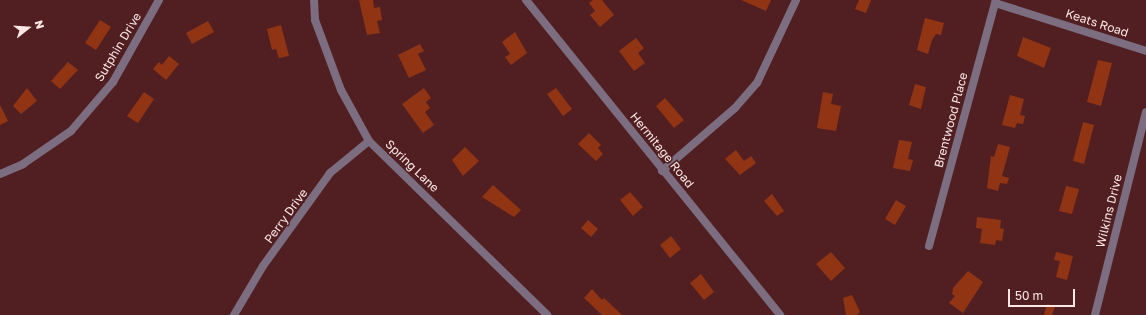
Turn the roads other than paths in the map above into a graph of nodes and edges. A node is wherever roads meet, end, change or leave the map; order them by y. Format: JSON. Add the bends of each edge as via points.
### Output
{"nodes":[{"id":1,"x":158,"y":0,"type":"edge"},
{"id":2,"x":314,"y":0,"type":"edge"},
{"id":3,"x":526,"y":0,"type":"edge"},
{"id":4,"x":796,"y":0,"type":"edge"},
{"id":5,"x":995,"y":2,"type":"edge"},
{"id":6,"x":1146,"y":51,"type":"edge"},
{"id":7,"x":1146,"y":112,"type":"edge"},
{"id":8,"x":369,"y":141,"type":"junction"},
{"id":9,"x":662,"y":171,"type":"junction"},
{"id":10,"x":0,"y":174,"type":"edge"},
{"id":11,"x":929,"y":246,"type":"dead end"},
{"id":12,"x":234,"y":315,"type":"edge"},
{"id":13,"x":547,"y":315,"type":"edge"},
{"id":14,"x":780,"y":315,"type":"edge"},
{"id":15,"x":1095,"y":315,"type":"edge"}],
"edges":[{"from":1,"to":10,"type":"street","name":"Sutphin Drive","via":[[113,82],[71,131],[24,164]]},
{"from":2,"to":8,"type":"street","name":"Spring Lane","via":[[315,20],[341,90]]},
{"from":3,"to":9,"type":"street","name":"Hermitage Road"},
{"from":4,"to":9,"type":"street","via":[[757,84],[735,108]]},
{"from":5,"to":6,"type":"street","name":"Keats Road"},
{"from":5,"to":11,"type":"street","name":"Brentwood Place"},
{"from":7,"to":15,"type":"street","name":"Wilkins Drive"},
{"from":8,"to":12,"type":"street","name":"Perry Drive","via":[[330,173],[263,266]]},
{"from":8,"to":13,"type":"street","name":"Spring Lane"},
{"from":9,"to":14,"type":"street","name":"Hermitage Road"}]}
